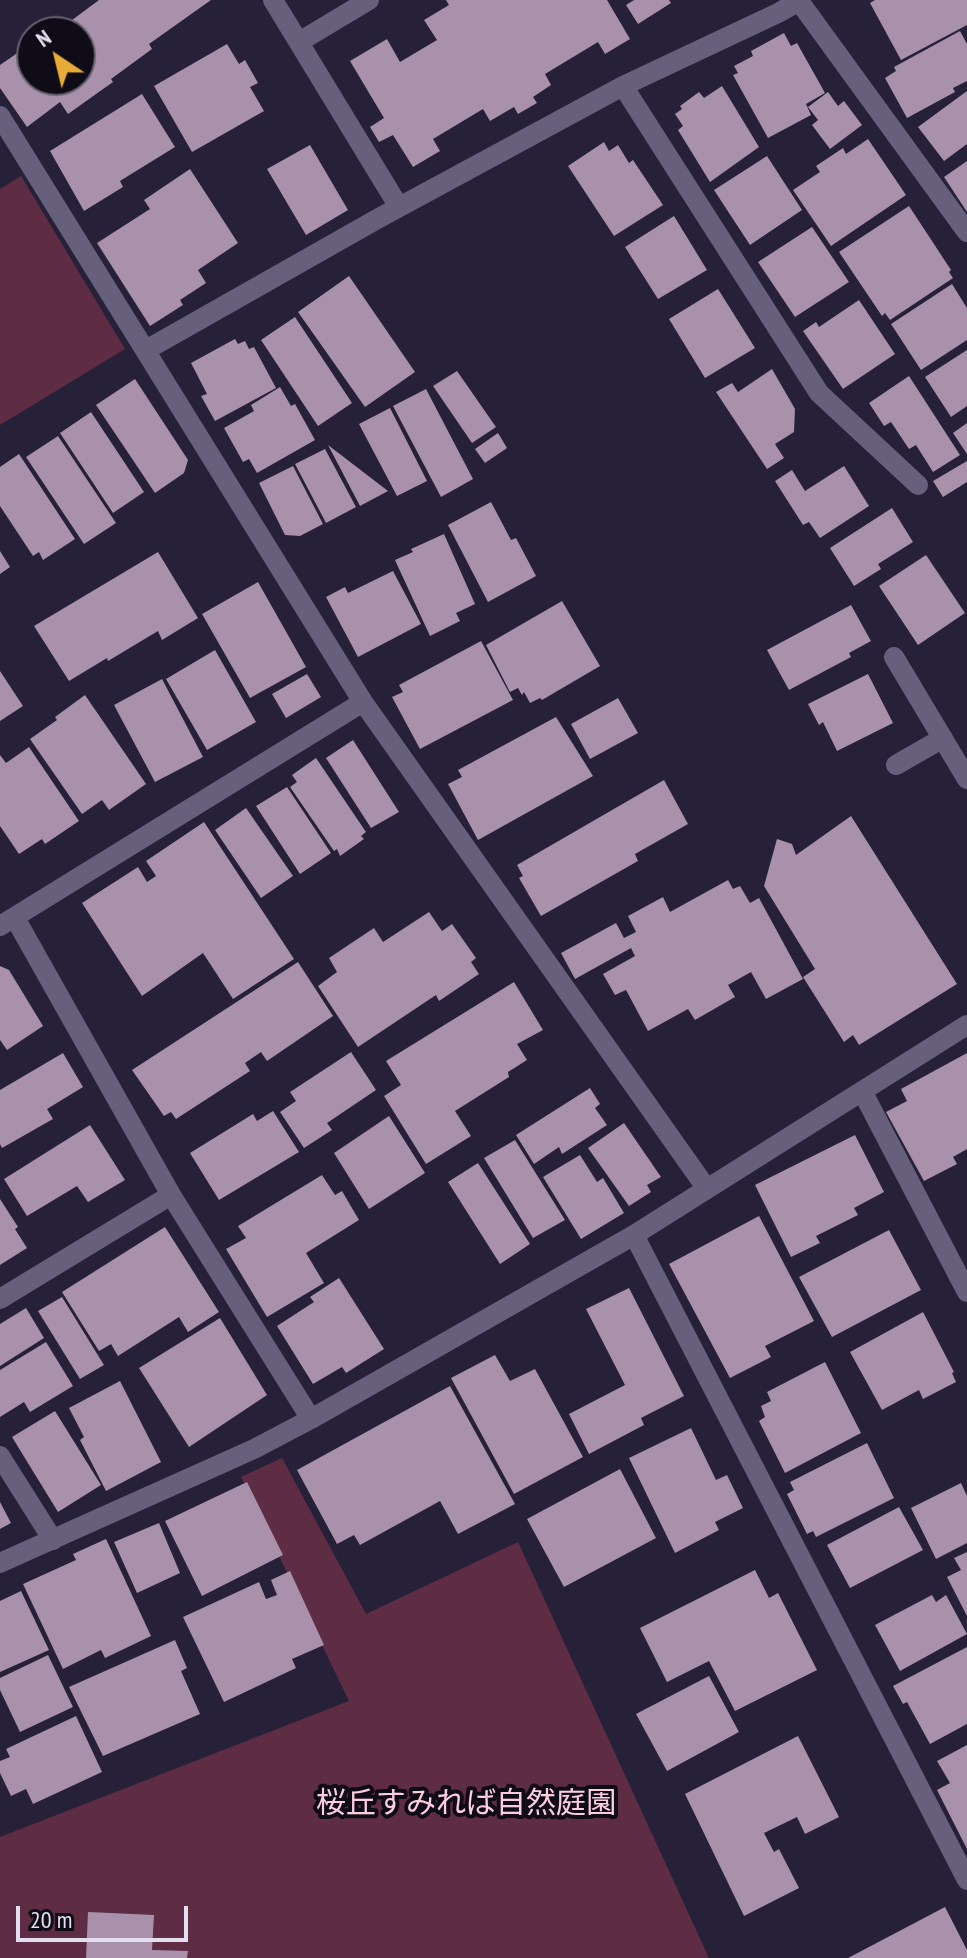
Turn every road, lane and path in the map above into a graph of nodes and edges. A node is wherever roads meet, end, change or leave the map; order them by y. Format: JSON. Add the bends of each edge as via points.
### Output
{"nodes":[{"id":1,"x":273,"y":0,"type":"edge"},
{"id":2,"x":369,"y":0,"type":"edge"},
{"id":3,"x":800,"y":1,"type":"edge"},
{"id":4,"x":774,"y":7,"type":"edge"},
{"id":5,"x":299,"y":42,"type":"junction"},
{"id":6,"x":623,"y":86,"type":"junction"},
{"id":7,"x":0,"y":116,"type":"edge"},
{"id":8,"x":399,"y":207,"type":"junction"},
{"id":9,"x":967,"y":232,"type":"edge"},
{"id":10,"x":146,"y":350,"type":"junction"},
{"id":11,"x":918,"y":485,"type":"dead end"},
{"id":12,"x":894,"y":657,"type":"dead end"},
{"id":13,"x":363,"y":702,"type":"junction"},
{"id":14,"x":943,"y":738,"type":"junction"},
{"id":15,"x":896,"y":765,"type":"dead end"},
{"id":16,"x":967,"y":779,"type":"edge"},
{"id":17,"x":8,"y":922,"type":"edge"},
{"id":18,"x":967,"y":1025,"type":"edge"},
{"id":19,"x":862,"y":1091,"type":"junction"},
{"id":20,"x":707,"y":1189,"type":"junction"},
{"id":21,"x":171,"y":1195,"type":"junction"},
{"id":22,"x":634,"y":1235,"type":"junction"},
{"id":23,"x":967,"y":1292,"type":"edge"},
{"id":24,"x":0,"y":1299,"type":"edge"},
{"id":25,"x":311,"y":1419,"type":"junction"},
{"id":26,"x":0,"y":1456,"type":"edge"},
{"id":27,"x":53,"y":1540,"type":"junction"},
{"id":28,"x":0,"y":1563,"type":"edge"},
{"id":29,"x":967,"y":1880,"type":"edge"}],
"edges":[{"from":1,"to":5,"type":"street"},
{"from":2,"to":5,"type":"street"},
{"from":3,"to":4,"type":"street"},
{"from":3,"to":9,"type":"street"},
{"from":4,"to":6,"type":"street"},
{"from":5,"to":8,"type":"street"},
{"from":6,"to":8,"type":"street"},
{"from":6,"to":11,"type":"street","via":[[819,393]]},
{"from":7,"to":10,"type":"street"},
{"from":8,"to":10,"type":"street"},
{"from":10,"to":13,"type":"street"},
{"from":12,"to":14,"type":"street"},
{"from":13,"to":17,"type":"street"},
{"from":13,"to":20,"type":"street"},
{"from":14,"to":15,"type":"street"},
{"from":14,"to":16,"type":"street"},
{"from":17,"to":21,"type":"street"},
{"from":18,"to":19,"type":"street"},
{"from":19,"to":20,"type":"street"},
{"from":19,"to":23,"type":"street"},
{"from":20,"to":22,"type":"street"},
{"from":21,"to":24,"type":"street"},
{"from":21,"to":25,"type":"street"},
{"from":22,"to":25,"type":"street"},
{"from":22,"to":29,"type":"street"},
{"from":25,"to":27,"type":"street"},
{"from":26,"to":27,"type":"street"},
{"from":27,"to":28,"type":"street"}]}
